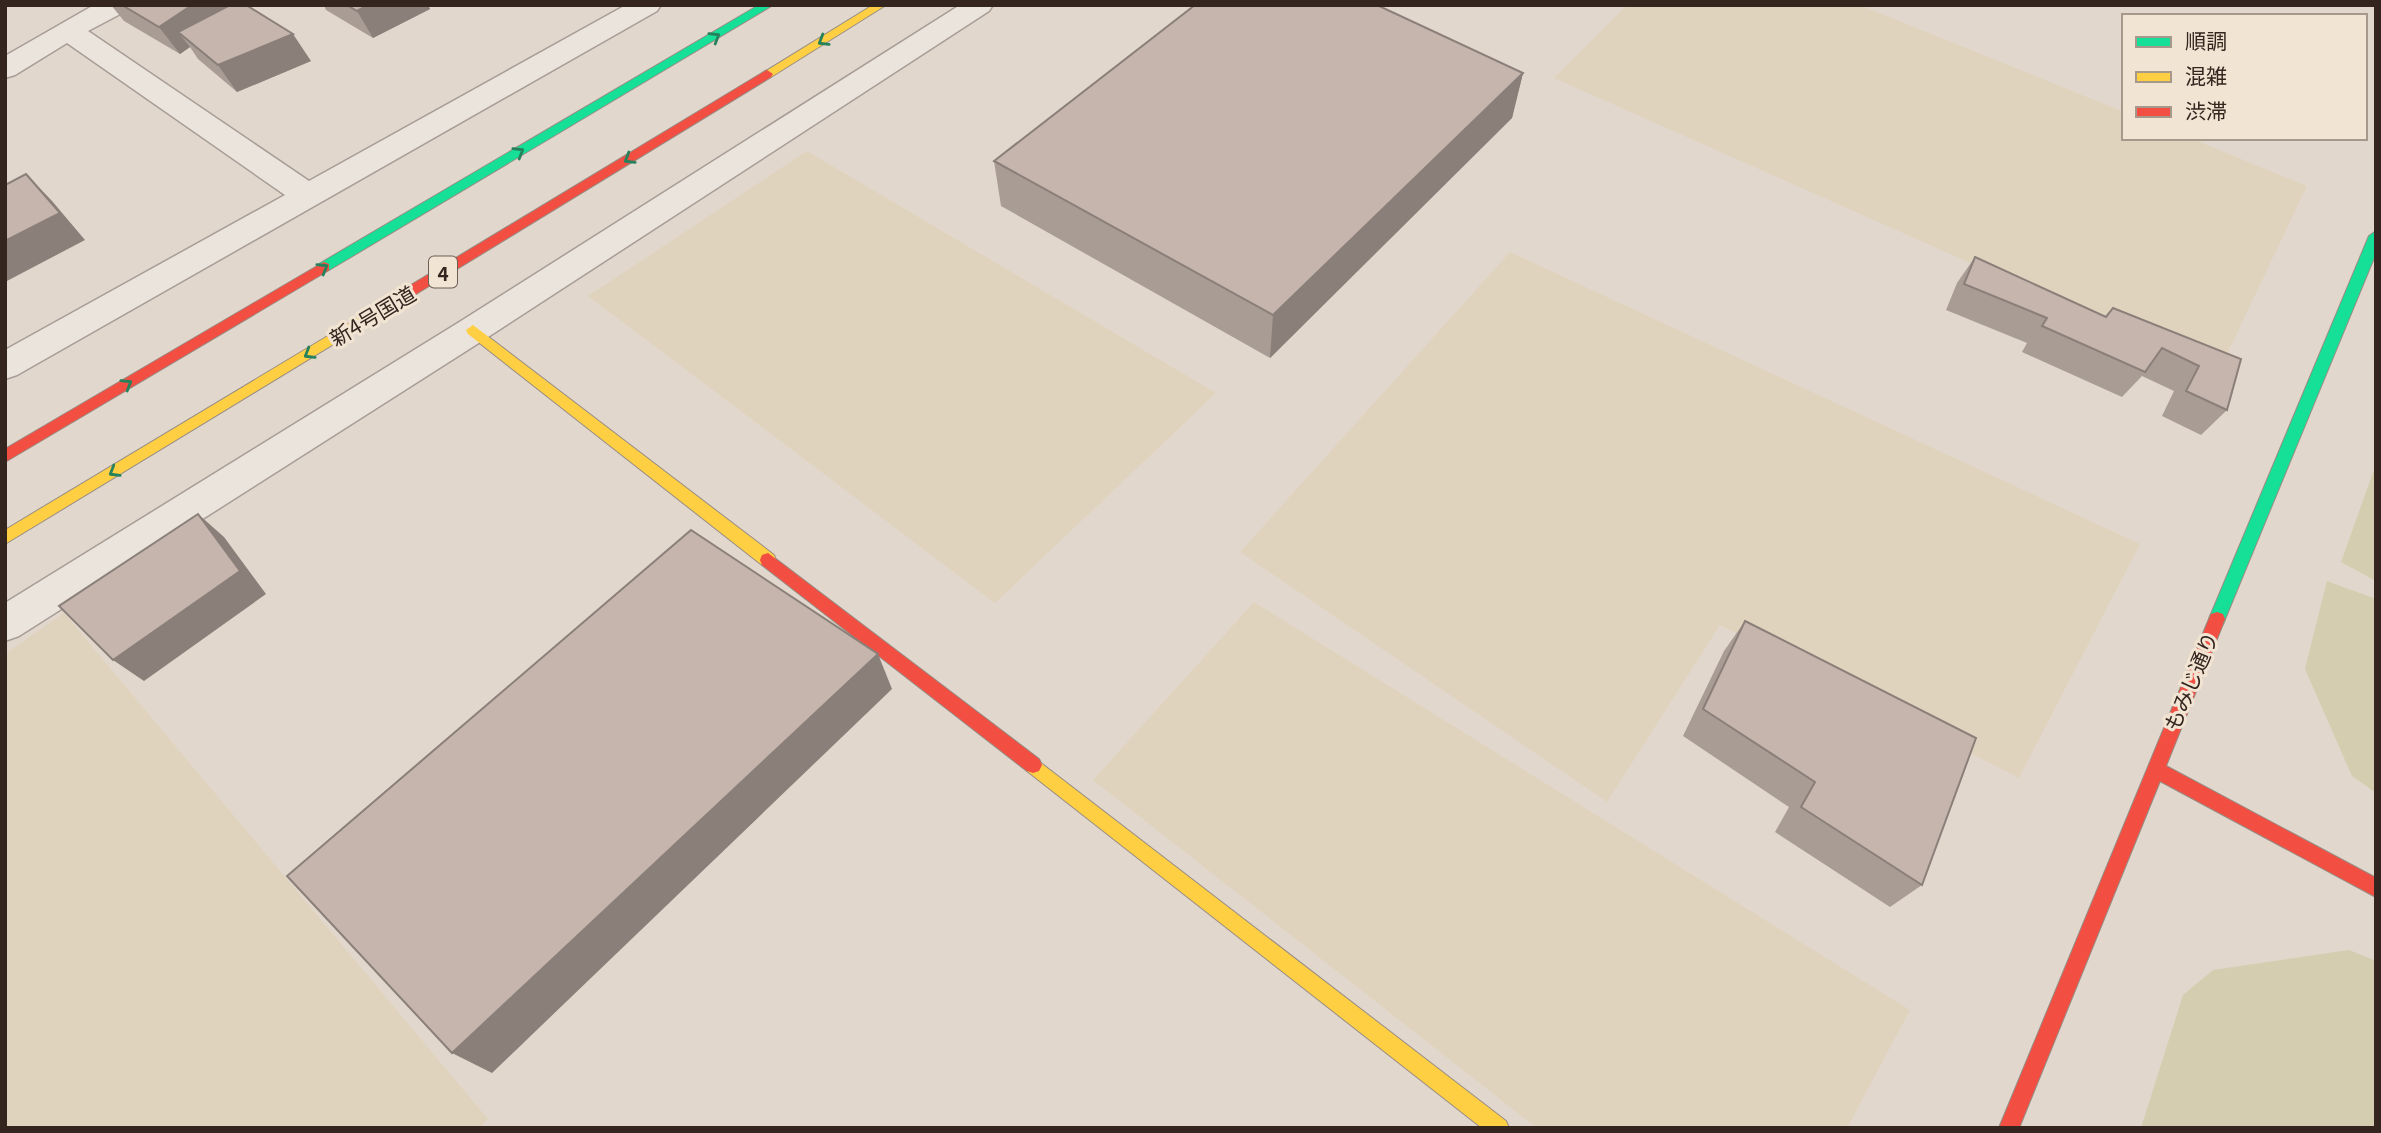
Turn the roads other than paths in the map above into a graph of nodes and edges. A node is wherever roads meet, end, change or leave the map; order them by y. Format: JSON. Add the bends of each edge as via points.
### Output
{"nodes":[{"id":1,"x":116,"y":5,"type":"edge"},
{"id":2,"x":647,"y":5,"type":"edge"},
{"id":3,"x":768,"y":5,"type":"edge"},
{"id":4,"x":881,"y":5,"type":"edge"},
{"id":5,"x":979,"y":5,"type":"edge"},
{"id":6,"x":68,"y":30,"type":"junction"},
{"id":7,"x":5,"y":69,"type":"edge"},
{"id":8,"x":307,"y":196,"type":"junction"},
{"id":9,"x":2376,"y":236,"type":"edge"},
{"id":10,"x":473,"y":330,"type":"junction"},
{"id":11,"x":5,"y":366,"type":"edge"},
{"id":12,"x":5,"y":456,"type":"edge"},
{"id":13,"x":5,"y":538,"type":"edge"},
{"id":14,"x":5,"y":624,"type":"edge"},
{"id":15,"x":2154,"y":769,"type":"junction"},
{"id":16,"x":2376,"y":888,"type":"edge"},
{"id":17,"x":1499,"y":1128,"type":"edge"},
{"id":18,"x":2009,"y":1128,"type":"edge"}],
"edges":[{"from":1,"to":6,"type":"street"},
{"from":2,"to":8,"type":"street"},
{"from":12,"to":3,"type":"main road","one_way":true},
{"from":4,"to":13,"type":"main road","name":"新4号国道","number":"4","one_way":true},
{"from":5,"to":10,"type":"street"},
{"from":6,"to":7,"type":"street"},
{"from":6,"to":8,"type":"street"},
{"from":8,"to":11,"type":"street"},
{"from":9,"to":15,"type":"main road","name":"もみじ通り"},
{"from":10,"to":14,"type":"street"},
{"from":10,"to":17,"type":"main road"},
{"from":15,"to":16,"type":"main road"},
{"from":15,"to":18,"type":"main road","name":"もみじ通り"}]}
